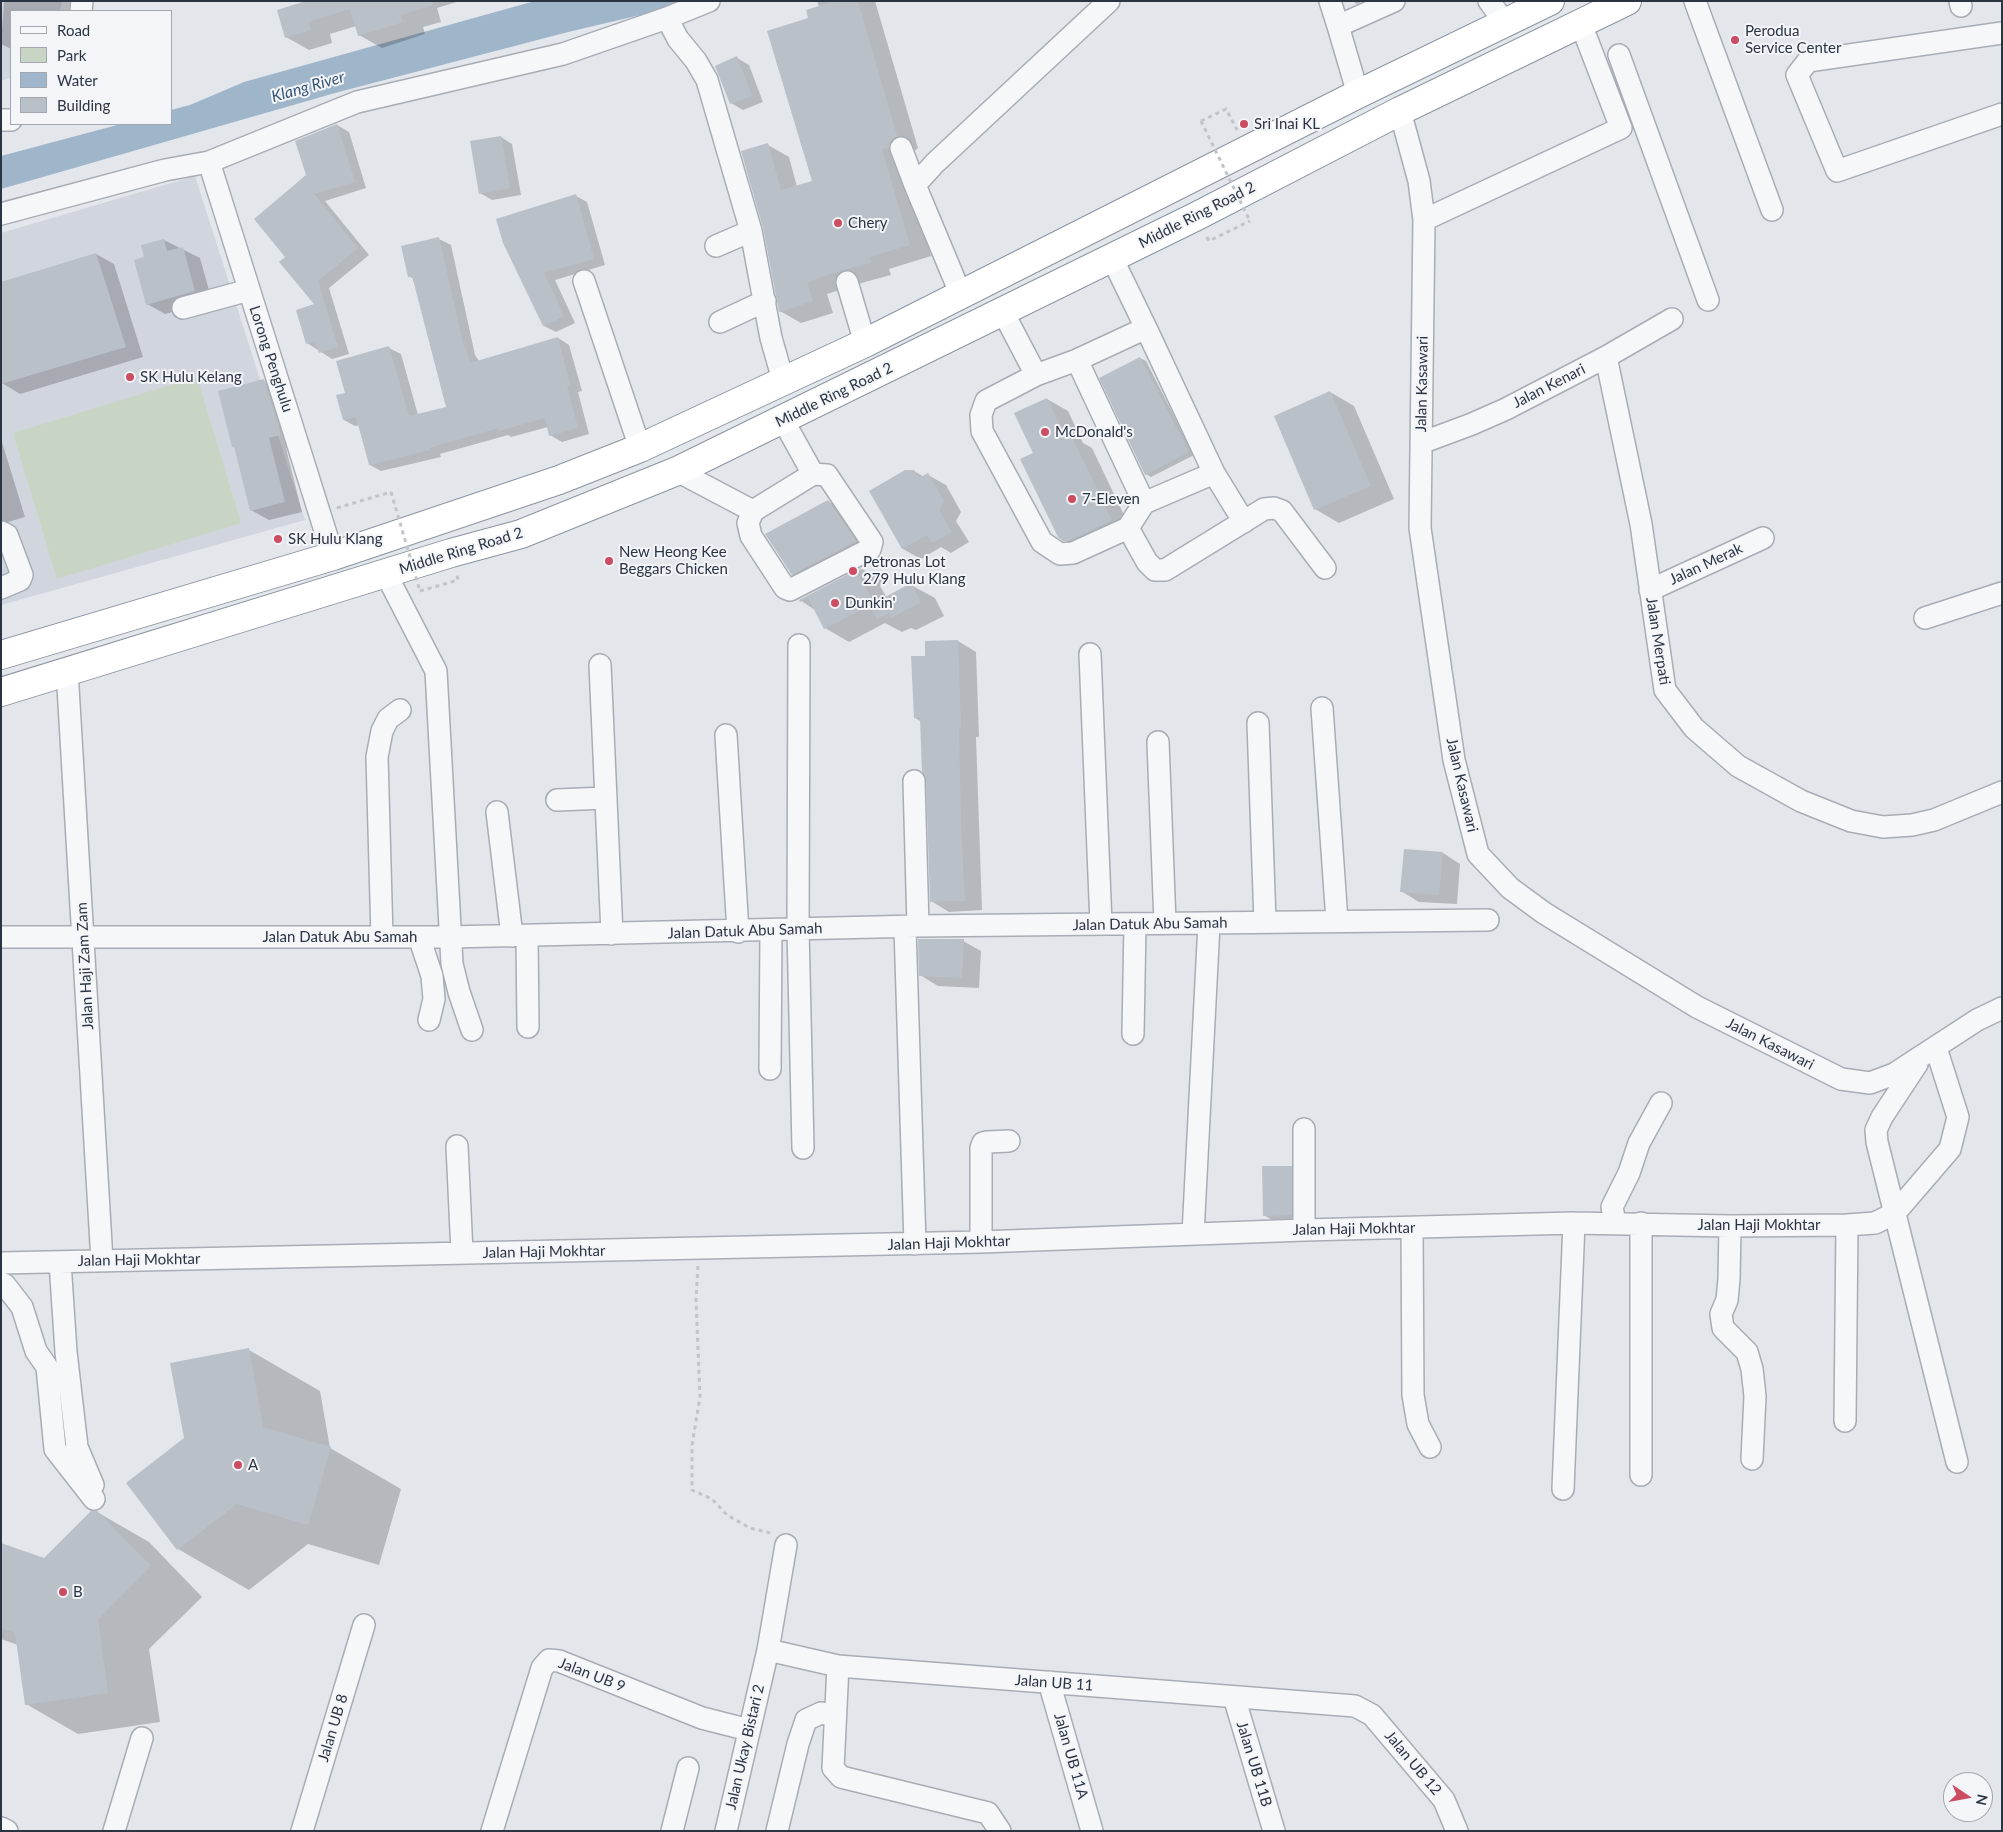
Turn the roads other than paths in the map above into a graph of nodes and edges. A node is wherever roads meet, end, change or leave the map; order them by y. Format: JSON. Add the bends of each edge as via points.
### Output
{"nodes":[{"id":1,"x":709,"y":1,"type":"edge"},
{"id":2,"x":1330,"y":1,"type":"edge"},
{"id":3,"x":1394,"y":1,"type":"edge"},
{"id":4,"x":1489,"y":1,"type":"edge"},
{"id":5,"x":1627,"y":1,"type":"edge"},
{"id":6,"x":1695,"y":1,"type":"edge"},
{"id":7,"x":1538,"y":4,"type":"edge"},
{"id":8,"x":1099,"y":5,"type":"edge"},
{"id":9,"x":667,"y":18,"type":"junction"},
{"id":10,"x":1505,"y":23,"type":"junction"},
{"id":11,"x":1581,"y":24,"type":"junction"},
{"id":12,"x":1338,"y":26,"type":"junction"},
{"id":13,"x":2002,"y":33,"type":"edge"},
{"id":14,"x":1619,"y":55,"type":"dead end"},
{"id":15,"x":1358,"y":94,"type":"junction"},
{"id":16,"x":1400,"y":110,"type":"junction"},
{"id":17,"x":2002,"y":114,"type":"edge"},
{"id":18,"x":1642,"y":120,"type":"junction"},
{"id":19,"x":1621,"y":128,"type":"junction"},
{"id":20,"x":901,"y":148,"type":"dead end"},
{"id":21,"x":209,"y":162,"type":"junction"},
{"id":22,"x":915,"y":185,"type":"junction"},
{"id":23,"x":1772,"y":210,"type":"dead end"},
{"id":24,"x":1,"y":214,"type":"edge"},
{"id":25,"x":1424,"y":220,"type":"junction"},
{"id":26,"x":751,"y":231,"type":"junction"},
{"id":27,"x":716,"y":246,"type":"dead end"},
{"id":28,"x":1112,"y":258,"type":"junction"},
{"id":29,"x":584,"y":281,"type":"dead end"},
{"id":30,"x":847,"y":282,"type":"dead end"},
{"id":31,"x":249,"y":290,"type":"junction"},
{"id":32,"x":961,"y":295,"type":"junction"},
{"id":33,"x":1708,"y":300,"type":"dead end"},
{"id":34,"x":765,"y":301,"type":"junction"},
{"id":35,"x":183,"y":308,"type":"dead end"},
{"id":36,"x":1003,"y":312,"type":"junction"},
{"id":37,"x":1672,"y":319,"type":"dead end"},
{"id":38,"x":720,"y":322,"type":"dead end"},
{"id":39,"x":1146,"y":328,"type":"junction"},
{"id":40,"x":865,"y":343,"type":"junction"},
{"id":41,"x":1606,"y":357,"type":"junction"},
{"id":42,"x":1077,"y":360,"type":"junction"},
{"id":43,"x":1036,"y":375,"type":"junction"},
{"id":44,"x":783,"y":380,"type":"junction"},
{"id":45,"x":783,"y":420,"type":"junction"},
{"id":46,"x":1421,"y":442,"type":"junction"},
{"id":47,"x":640,"y":448,"type":"junction"},
{"id":48,"x":677,"y":472,"type":"junction"},
{"id":49,"x":1214,"y":473,"type":"junction"},
{"id":50,"x":813,"y":474,"type":"junction"},
{"id":51,"x":1144,"y":504,"type":"junction"},
{"id":52,"x":753,"y":511,"type":"junction"},
{"id":53,"x":1244,"y":522,"type":"junction"},
{"id":54,"x":1128,"y":528,"type":"junction"},
{"id":55,"x":1,"y":532,"type":"edge"},
{"id":56,"x":1763,"y":538,"type":"dead end"},
{"id":57,"x":334,"y":556,"type":"junction"},
{"id":58,"x":1325,"y":568,"type":"dead end"},
{"id":59,"x":386,"y":574,"type":"junction"},
{"id":60,"x":1,"y":588,"type":"edge"},
{"id":61,"x":1650,"y":590,"type":"junction"},
{"id":62,"x":2002,"y":593,"type":"edge"},
{"id":63,"x":1925,"y":618,"type":"dead end"},
{"id":64,"x":799,"y":645,"type":"dead end"},
{"id":65,"x":2,"y":654,"type":"edge"},
{"id":66,"x":1090,"y":654,"type":"dead end"},
{"id":67,"x":600,"y":665,"type":"dead end"},
{"id":68,"x":67,"y":670,"type":"junction"},
{"id":69,"x":1,"y":692,"type":"edge"},
{"id":70,"x":1322,"y":708,"type":"dead end"},
{"id":71,"x":400,"y":710,"type":"dead end"},
{"id":72,"x":1258,"y":723,"type":"dead end"},
{"id":73,"x":726,"y":735,"type":"dead end"},
{"id":74,"x":1158,"y":742,"type":"dead end"},
{"id":75,"x":914,"y":781,"type":"dead end"},
{"id":76,"x":2002,"y":792,"type":"edge"},
{"id":77,"x":606,"y":798,"type":"junction"},
{"id":78,"x":557,"y":800,"type":"dead end"},
{"id":79,"x":497,"y":812,"type":"dead end"},
{"id":80,"x":1488,"y":920,"type":"dead end"},
{"id":81,"x":1337,"y":921,"type":"junction"},
{"id":82,"x":1265,"y":922,"type":"junction"},
{"id":83,"x":1165,"y":923,"type":"junction"},
{"id":84,"x":1101,"y":924,"type":"junction"},
{"id":85,"x":1135,"y":924,"type":"junction"},
{"id":86,"x":1209,"y":924,"type":"junction"},
{"id":87,"x":912,"y":927,"type":"junction"},
{"id":88,"x":798,"y":929,"type":"junction"},
{"id":89,"x":771,"y":930,"type":"junction"},
{"id":90,"x":738,"y":932,"type":"junction"},
{"id":91,"x":612,"y":934,"type":"junction"},
{"id":92,"x":83,"y":936,"type":"junction"},
{"id":93,"x":519,"y":936,"type":"junction"},
{"id":94,"x":1,"y":937,"type":"edge"},
{"id":95,"x":382,"y":937,"type":"junction"},
{"id":96,"x":419,"y":937,"type":"junction"},
{"id":97,"x":450,"y":937,"type":"junction"},
{"id":98,"x":2002,"y":1008,"type":"edge"},
{"id":99,"x":430,"y":1020,"type":"dead end"},
{"id":100,"x":528,"y":1027,"type":"dead end"},
{"id":101,"x":472,"y":1030,"type":"dead end"},
{"id":102,"x":1133,"y":1034,"type":"dead end"},
{"id":103,"x":1928,"y":1053,"type":"junction"},
{"id":104,"x":770,"y":1070,"type":"dead end"},
{"id":105,"x":1661,"y":1103,"type":"dead end"},
{"id":106,"x":1304,"y":1129,"type":"dead end"},
{"id":107,"x":1009,"y":1141,"type":"dead end"},
{"id":108,"x":457,"y":1146,"type":"dead end"},
{"id":109,"x":803,"y":1148,"type":"dead end"},
{"id":110,"x":1894,"y":1213,"type":"junction"},
{"id":111,"x":1574,"y":1223,"type":"junction"},
{"id":112,"x":1615,"y":1223,"type":"junction"},
{"id":113,"x":1641,"y":1223,"type":"junction"},
{"id":114,"x":1847,"y":1225,"type":"junction"},
{"id":115,"x":1730,"y":1226,"type":"junction"},
{"id":116,"x":1412,"y":1228,"type":"junction"},
{"id":117,"x":1304,"y":1230,"type":"junction"},
{"id":118,"x":1192,"y":1234,"type":"junction"},
{"id":119,"x":981,"y":1242,"type":"junction"},
{"id":120,"x":914,"y":1244,"type":"junction"},
{"id":121,"x":462,"y":1253,"type":"junction"},
{"id":122,"x":102,"y":1261,"type":"junction"},
{"id":123,"x":60,"y":1262,"type":"junction"},
{"id":124,"x":1,"y":1263,"type":"edge"},
{"id":125,"x":1,"y":1283,"type":"edge"},
{"id":126,"x":66,"y":1348,"type":"junction"},
{"id":127,"x":36,"y":1351,"type":"junction"},
{"id":128,"x":1845,"y":1421,"type":"dead end"},
{"id":129,"x":1430,"y":1447,"type":"dead end"},
{"id":130,"x":1752,"y":1460,"type":"dead end"},
{"id":131,"x":1957,"y":1462,"type":"dead end"},
{"id":132,"x":1641,"y":1475,"type":"dead end"},
{"id":133,"x":1563,"y":1489,"type":"dead end"},
{"id":134,"x":786,"y":1545,"type":"road end"},
{"id":135,"x":364,"y":1625,"type":"dead end"},
{"id":136,"x":767,"y":1657,"type":"junction"},
{"id":137,"x":838,"y":1666,"type":"junction"},
{"id":138,"x":1048,"y":1682,"type":"junction"},
{"id":139,"x":1234,"y":1697,"type":"junction"},
{"id":140,"x":1355,"y":1706,"type":"joint"},
{"id":141,"x":835,"y":1716,"type":"junction"},
{"id":142,"x":749,"y":1730,"type":"junction"},
{"id":143,"x":142,"y":1738,"type":"dead end"},
{"id":144,"x":688,"y":1768,"type":"dead end"},
{"id":145,"x":1,"y":1828,"type":"edge"},
{"id":146,"x":7,"y":1831,"type":"edge"},
{"id":147,"x":114,"y":1831,"type":"edge"},
{"id":148,"x":302,"y":1831,"type":"edge"},
{"id":149,"x":492,"y":1831,"type":"edge"},
{"id":150,"x":672,"y":1831,"type":"edge"},
{"id":151,"x":726,"y":1831,"type":"edge"},
{"id":152,"x":777,"y":1831,"type":"edge"},
{"id":153,"x":1000,"y":1831,"type":"edge"},
{"id":154,"x":1092,"y":1831,"type":"edge"},
{"id":155,"x":1274,"y":1831,"type":"edge"},
{"id":156,"x":1457,"y":1831,"type":"edge"}],
"edges":[{"from":1,"to":9,"type":"street"},
{"from":2,"to":12,"type":"street"},
{"from":3,"to":12,"type":"street"},
{"from":4,"to":10,"type":"street"},
{"from":5,"to":11,"type":"highway","name":"Middle Ring Road 2"},
{"from":6,"to":23,"type":"street"},
{"from":7,"to":10,"type":"highway"},
{"from":8,"to":22,"type":"street"},
{"from":9,"to":21,"type":"street","via":[[562,54],[357,102]]},
{"from":9,"to":26,"type":"street","via":[[707,80]]},
{"from":10,"to":15,"type":"highway"},
{"from":11,"to":16,"type":"highway","name":"Middle Ring Road 2"},
{"from":11,"to":19,"type":"street"},
{"from":12,"to":15,"type":"street"},
{"from":13,"to":17,"type":"street","via":[[1808,61],[1797,75],[1837,171]]},
{"from":14,"to":18,"type":"street"},
{"from":15,"to":32,"type":"highway"},
{"from":16,"to":25,"type":"street","name":"Jalan Kasawari","via":[[1419,181]]},
{"from":16,"to":28,"type":"highway","name":"Middle Ring Road 2"},
{"from":18,"to":19,"type":"street"},
{"from":18,"to":33,"type":"street"},
{"from":19,"to":25,"type":"street"},
{"from":20,"to":22,"type":"street"},
{"from":21,"to":24,"type":"street","via":[[165,170]]},
{"from":21,"to":31,"type":"street","name":"Lorong Penghulu"},
{"from":22,"to":32,"type":"street"},
{"from":25,"to":46,"type":"street","name":"Jalan Kasawari"},
{"from":26,"to":27,"type":"street"},
{"from":26,"to":34,"type":"street"},
{"from":28,"to":36,"type":"highway","name":"Middle Ring Road 2"},
{"from":28,"to":39,"type":"street"},
{"from":29,"to":47,"type":"street"},
{"from":30,"to":40,"type":"street"},
{"from":31,"to":35,"type":"street"},
{"from":31,"to":57,"type":"street","name":"Lorong Penghulu"},
{"from":32,"to":40,"type":"highway"},
{"from":34,"to":38,"type":"street"},
{"from":34,"to":44,"type":"street"},
{"from":36,"to":43,"type":"street"},
{"from":36,"to":45,"type":"highway","name":"Middle Ring Road 2"},
{"from":37,"to":41,"type":"street","name":"Jalan Kenari"},
{"from":39,"to":42,"type":"street"},
{"from":39,"to":49,"type":"street"},
{"from":40,"to":44,"type":"highway"},
{"from":41,"to":46,"type":"street","name":"Jalan Kenari","via":[[1506,409]]},
{"from":41,"to":61,"type":"street","name":"Jalan Merpati","via":[[1641,524]]},
{"from":42,"to":43,"type":"street"},
{"from":42,"to":51,"type":"street"},
{"from":43,"to":54,"type":"street","via":[[986,401],[981,415],[982,431],[1042,542],[1060,554],[1073,553]]},
{"from":44,"to":47,"type":"highway"},
{"from":45,"to":48,"type":"highway","name":"Middle Ring Road 2"},
{"from":45,"to":50,"type":"street"},
{"from":46,"to":103,"type":"street","name":"Jalan Kasawari","via":[[1420,528],[1454,760],[1478,854],[1510,888],[1544,913],[1697,1007],[1841,1079],[1870,1083],[1894,1074]]},
{"from":47,"to":57,"type":"highway","via":[[559,480]]},
{"from":48,"to":52,"type":"street"},
{"from":48,"to":59,"type":"highway","name":"Middle Ring Road 2","via":[[521,534]]},
{"from":49,"to":51,"type":"street"},
{"from":49,"to":53,"type":"street"},
{"from":50,"to":52,"type":"street"},
{"from":50,"to":52,"type":"street","via":[[827,475],[872,542],[870,549],[790,590],[785,588],[752,536],[748,523]]},
{"from":51,"to":54,"type":"street"},
{"from":53,"to":54,"type":"street","via":[[1165,570],[1155,570],[1147,562]]},
{"from":53,"to":58,"type":"street","via":[[1264,509],[1282,511]]},
{"from":55,"to":60,"type":"street","via":[[7,535],[22,575],[20,580]]},
{"from":56,"to":61,"type":"street","name":"Jalan Merak"},
{"from":57,"to":65,"type":"highway"},
{"from":59,"to":68,"type":"highway","name":"Middle Ring Road 2"},
{"from":59,"to":97,"type":"street","via":[[436,671]]},
{"from":61,"to":76,"type":"street","name":"Jalan Merpati","via":[[1665,690],[1694,728],[1738,766],[1801,801],[1851,821],[1883,827],[1934,820]]},
{"from":62,"to":63,"type":"street"},
{"from":64,"to":88,"type":"street"},
{"from":66,"to":84,"type":"street"},
{"from":67,"to":77,"type":"street"},
{"from":68,"to":69,"type":"highway","name":"Middle Ring Road 2"},
{"from":68,"to":92,"type":"street","name":"Jalan Haji Zam Zam"},
{"from":70,"to":81,"type":"street"},
{"from":71,"to":95,"type":"street","via":[[388,718],[377,757]]},
{"from":72,"to":82,"type":"street"},
{"from":73,"to":90,"type":"street"},
{"from":74,"to":83,"type":"street"},
{"from":75,"to":87,"type":"street"},
{"from":77,"to":78,"type":"street"},
{"from":77,"to":91,"type":"street"},
{"from":79,"to":93,"type":"street"},
{"from":80,"to":81,"type":"street","name":"Jalan Datuk Abu Samah"},
{"from":81,"to":82,"type":"street","name":"Jalan Datuk Abu Samah"},
{"from":82,"to":86,"type":"street","name":"Jalan Datuk Abu Samah"},
{"from":83,"to":85,"type":"street","name":"Jalan Datuk Abu Samah"},
{"from":83,"to":86,"type":"street","name":"Jalan Datuk Abu Samah"},
{"from":84,"to":85,"type":"street","name":"Jalan Datuk Abu Samah"},
{"from":84,"to":87,"type":"street","name":"Jalan Datuk Abu Samah"},
{"from":85,"to":102,"type":"street"},
{"from":86,"to":118,"type":"street"},
{"from":87,"to":88,"type":"street","name":"Jalan Datuk Abu Samah"},
{"from":87,"to":120,"type":"street"},
{"from":88,"to":89,"type":"street","name":"Jalan Datuk Abu Samah"},
{"from":88,"to":109,"type":"street"},
{"from":89,"to":90,"type":"street","name":"Jalan Datuk Abu Samah"},
{"from":89,"to":104,"type":"street"},
{"from":90,"to":91,"type":"street","name":"Jalan Datuk Abu Samah"},
{"from":91,"to":93,"type":"street","name":"Jalan Datuk Abu Samah"},
{"from":92,"to":94,"type":"street","name":"Jalan Datuk Abu Samah"},
{"from":92,"to":95,"type":"street","name":"Jalan Datuk Abu Samah"},
{"from":92,"to":122,"type":"street","name":"Jalan Haji Zam Zam"},
{"from":93,"to":97,"type":"street","name":"Jalan Datuk Abu Samah"},
{"from":93,"to":100,"type":"street"},
{"from":95,"to":96,"type":"street","name":"Jalan Datuk Abu Samah"},
{"from":96,"to":97,"type":"street","name":"Jalan Datuk Abu Samah"},
{"from":96,"to":99,"type":"street","via":[[432,976],[434,999]]},
{"from":97,"to":101,"type":"street","via":[[452,964]]},
{"from":98,"to":103,"type":"street","name":"Jalan Kasawari","via":[[1977,1020]]},
{"from":103,"to":110,"type":"street","via":[[1876,1130],[1876,1142]]},
{"from":103,"to":110,"type":"street","via":[[1958,1117],[1950,1149]]},
{"from":105,"to":112,"type":"street","via":[[1639,1143],[1612,1207]]},
{"from":106,"to":117,"type":"street"},
{"from":107,"to":119,"type":"street","via":[[987,1142],[981,1148]]},
{"from":108,"to":121,"type":"street"},
{"from":110,"to":114,"type":"street","name":"Jalan Haji Mokhtar","via":[[1875,1222]]},
{"from":110,"to":131,"type":"street"},
{"from":111,"to":112,"type":"street","name":"Jalan Haji Mokhtar"},
{"from":111,"to":116,"type":"street","name":"Jalan Haji Mokhtar"},
{"from":111,"to":133,"type":"street"},
{"from":112,"to":113,"type":"street","name":"Jalan Haji Mokhtar"},
{"from":113,"to":115,"type":"street","name":"Jalan Haji Mokhtar"},
{"from":113,"to":132,"type":"street"},
{"from":114,"to":115,"type":"street","name":"Jalan Haji Mokhtar"},
{"from":114,"to":128,"type":"street"},
{"from":115,"to":130,"type":"street","via":[[1729,1286],[1721,1314],[1723,1328],[1747,1352],[1752,1370],[1755,1396]]},
{"from":116,"to":117,"type":"street","name":"Jalan Haji Mokhtar"},
{"from":116,"to":129,"type":"street","via":[[1413,1395],[1418,1424]]},
{"from":117,"to":118,"type":"street","name":"Jalan Haji Mokhtar"},
{"from":118,"to":119,"type":"street","name":"Jalan Haji Mokhtar"},
{"from":119,"to":120,"type":"street","name":"Jalan Haji Mokhtar"},
{"from":120,"to":121,"type":"street","name":"Jalan Haji Mokhtar"},
{"from":121,"to":122,"type":"street","name":"Jalan Haji Mokhtar"},
{"from":122,"to":123,"type":"street","name":"Jalan Haji Mokhtar"},
{"from":123,"to":124,"type":"street","name":"Jalan Haji Mokhtar"},
{"from":123,"to":126,"type":"street"},
{"from":125,"to":127,"type":"street","via":[[22,1307]]},
{"from":126,"to":127,"type":"street"},
{"from":126,"to":127,"type":"street","via":[[77,1447],[95,1494],[55,1449],[47,1367]]},
{"from":134,"to":136,"type":"street","name":"Jalan Ukay Bistari 2"},
{"from":135,"to":148,"type":"street","name":"Jalan UB 8"},
{"from":136,"to":137,"type":"street","name":"Jalan UB 11"},
{"from":136,"to":142,"type":"street","name":"Jalan Ukay Bistari 2"},
{"from":137,"to":138,"type":"street","name":"Jalan UB 11"},
{"from":137,"to":141,"type":"street"},
{"from":138,"to":139,"type":"street","name":"Jalan UB 11"},
{"from":138,"to":154,"type":"street","name":"Jalan UB 11A"},
{"from":139,"to":140,"type":"street","name":"Jalan UB 11"},
{"from":139,"to":155,"type":"street","name":"Jalan UB 11B"},
{"from":140,"to":156,"type":"street","name":"Jalan UB 12","via":[[1372,1715],[1444,1800]]},
{"from":141,"to":152,"type":"street","via":[[821,1713],[806,1720]]},
{"from":141,"to":153,"type":"street","via":[[833,1768],[841,1776],[988,1813]]},
{"from":142,"to":149,"type":"street","name":"Jalan UB 9","via":[[702,1718],[559,1661],[549,1660],[542,1668]]},
{"from":142,"to":151,"type":"street","name":"Jalan Ukay Bistari 2"},
{"from":143,"to":147,"type":"street"},
{"from":144,"to":150,"type":"street"},
{"from":145,"to":146,"type":"street"}]}
